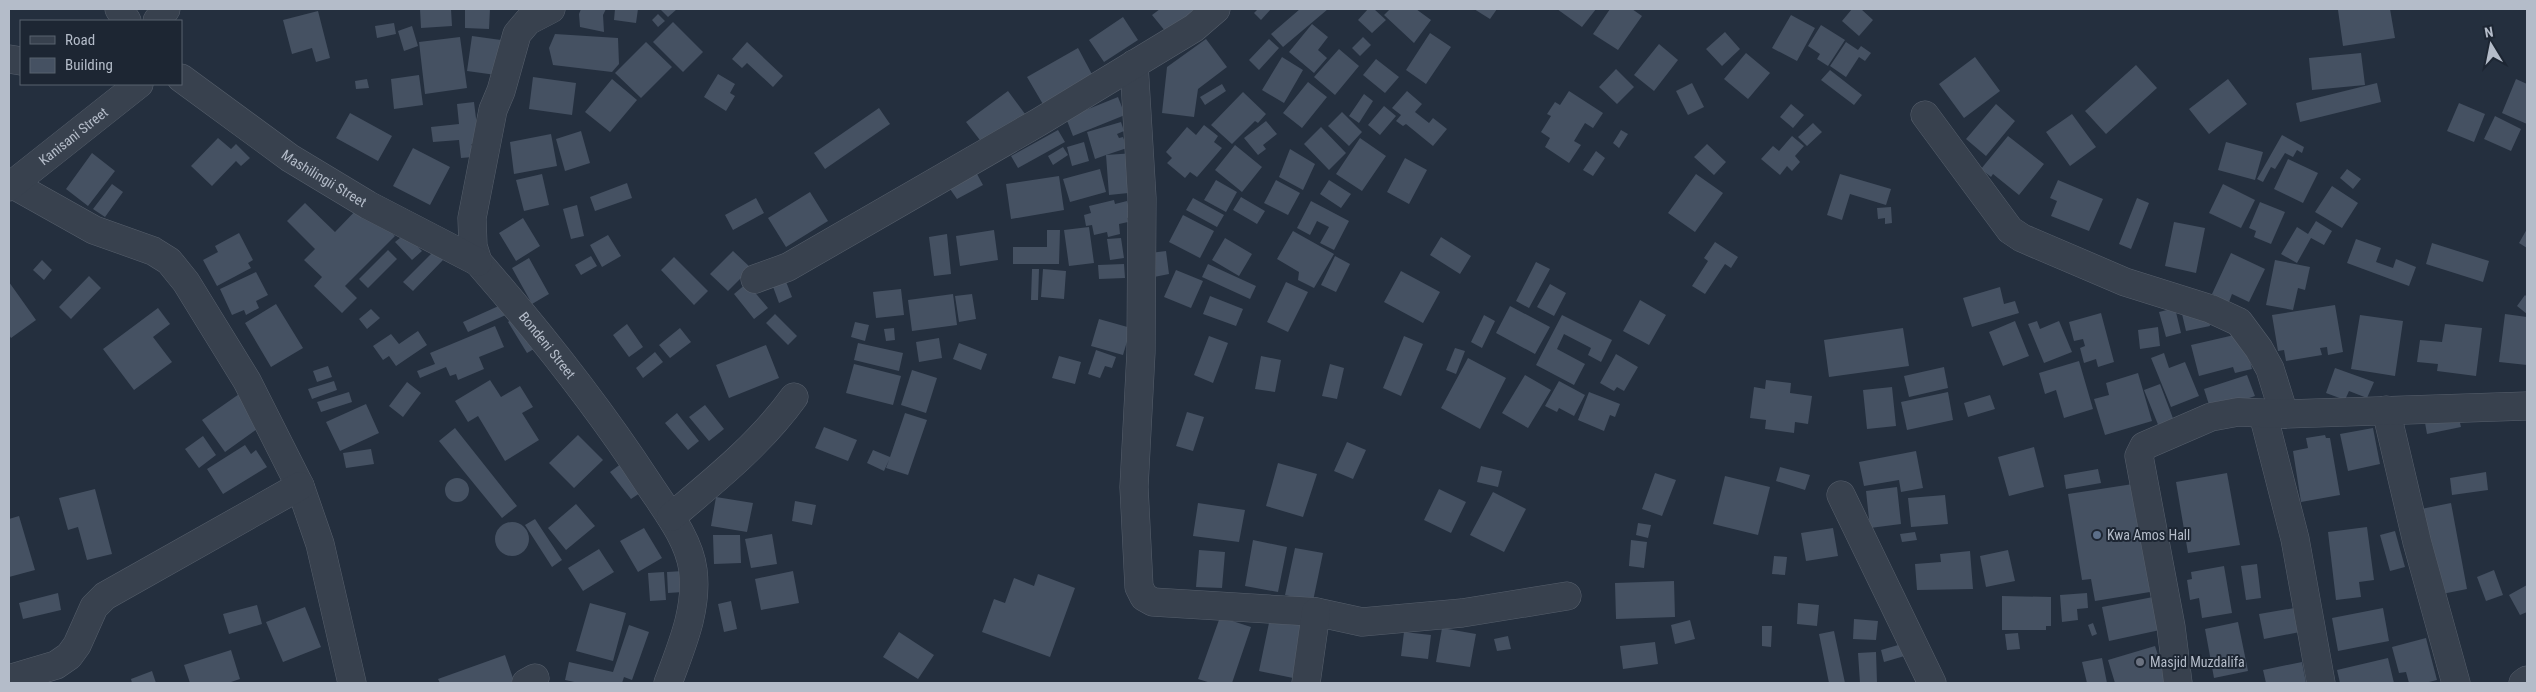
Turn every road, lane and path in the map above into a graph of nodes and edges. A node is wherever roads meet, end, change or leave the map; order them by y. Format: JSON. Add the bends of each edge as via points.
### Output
{"nodes":[{"id":1,"x":118,"y":9,"type":"edge"},
{"id":2,"x":166,"y":9,"type":"edge"},
{"id":3,"x":551,"y":9,"type":"edge"},
{"id":4,"x":1216,"y":9,"type":"edge"},
{"id":5,"x":126,"y":20,"type":"edge"},
{"id":6,"x":158,"y":20,"type":"edge"},
{"id":7,"x":1134,"y":64,"type":"junction"},
{"id":8,"x":182,"y":79,"type":"edge"},
{"id":9,"x":138,"y":85,"type":"edge"},
{"id":10,"x":1925,"y":115,"type":"dead end"},
{"id":11,"x":11,"y":186,"type":"edge"},
{"id":12,"x":478,"y":262,"type":"junction"},
{"id":13,"x":755,"y":279,"type":"dead end"},
{"id":14,"x":794,"y":397,"type":"dead end"},
{"id":15,"x":2527,"y":406,"type":"edge"},
{"id":16,"x":2386,"y":410,"type":"junction"},
{"id":17,"x":2274,"y":414,"type":"junction"},
{"id":18,"x":300,"y":486,"type":"junction"},
{"id":19,"x":1841,"y":495,"type":"dead end"},
{"id":20,"x":671,"y":517,"type":"junction"},
{"id":21,"x":1567,"y":596,"type":"dead end"},
{"id":22,"x":1316,"y":612,"type":"junction"},
{"id":23,"x":9,"y":679,"type":"edge"},
{"id":24,"x":2527,"y":680,"type":"edge"},
{"id":25,"x":352,"y":683,"type":"edge"},
{"id":26,"x":668,"y":683,"type":"edge"},
{"id":27,"x":1306,"y":683,"type":"edge"},
{"id":28,"x":1932,"y":683,"type":"edge"},
{"id":29,"x":2178,"y":683,"type":"edge"},
{"id":30,"x":2321,"y":683,"type":"edge"},
{"id":31,"x":2456,"y":683,"type":"edge"},
{"id":32,"x":2523,"y":683,"type":"edge"}],
"edges":[{"from":1,"to":5,"type":"street"},
{"from":2,"to":6,"type":"street"},
{"from":3,"to":12,"type":"street","name":"Bondeni Street","via":[[528,21],[518,34],[493,110],[472,218],[473,246]]},
{"from":4,"to":7,"type":"street","via":[[1194,28]]},
{"from":7,"to":13,"type":"street","via":[[788,267]]},
{"from":7,"to":22,"type":"street","via":[[1142,198],[1141,352],[1134,487],[1140,592],[1153,602]]},
{"from":8,"to":12,"type":"street","name":"Mashilingii Street","via":[[290,158],[368,205]]},
{"from":9,"to":11,"type":"street","name":"Kanisani Street"},
{"from":10,"to":17,"type":"street","via":[[2010,230],[2022,238],[2125,282],[2211,309],[2238,322],[2260,348],[2270,370]]},
{"from":11,"to":18,"type":"street","via":[[94,230],[153,251],[169,261],[186,282],[248,381]]},
{"from":12,"to":20,"type":"street","name":"Bondeni Street","via":[[554,353],[620,440]]},
{"from":14,"to":20,"type":"street","via":[[778,420],[742,457]]},
{"from":15,"to":16,"type":"street"},
{"from":16,"to":17,"type":"street"},
{"from":16,"to":31,"type":"street","via":[[2417,542]]},
{"from":17,"to":29,"type":"street","via":[[2238,412],[2211,417],[2144,446],[2139,452]]},
{"from":17,"to":30,"type":"street"},
{"from":18,"to":23,"type":"street","via":[[105,596],[94,607],[69,656],[56,664]]},
{"from":18,"to":25,"type":"street","via":[[320,544]]},
{"from":19,"to":28,"type":"street"},
{"from":20,"to":26,"type":"street","name":"Bondeni Street","via":[[690,554],[694,582],[690,624]]},
{"from":21,"to":22,"type":"street","via":[[1462,613],[1362,622]]},
{"from":22,"to":27,"type":"street"},
{"from":24,"to":32,"type":"street"}]}
